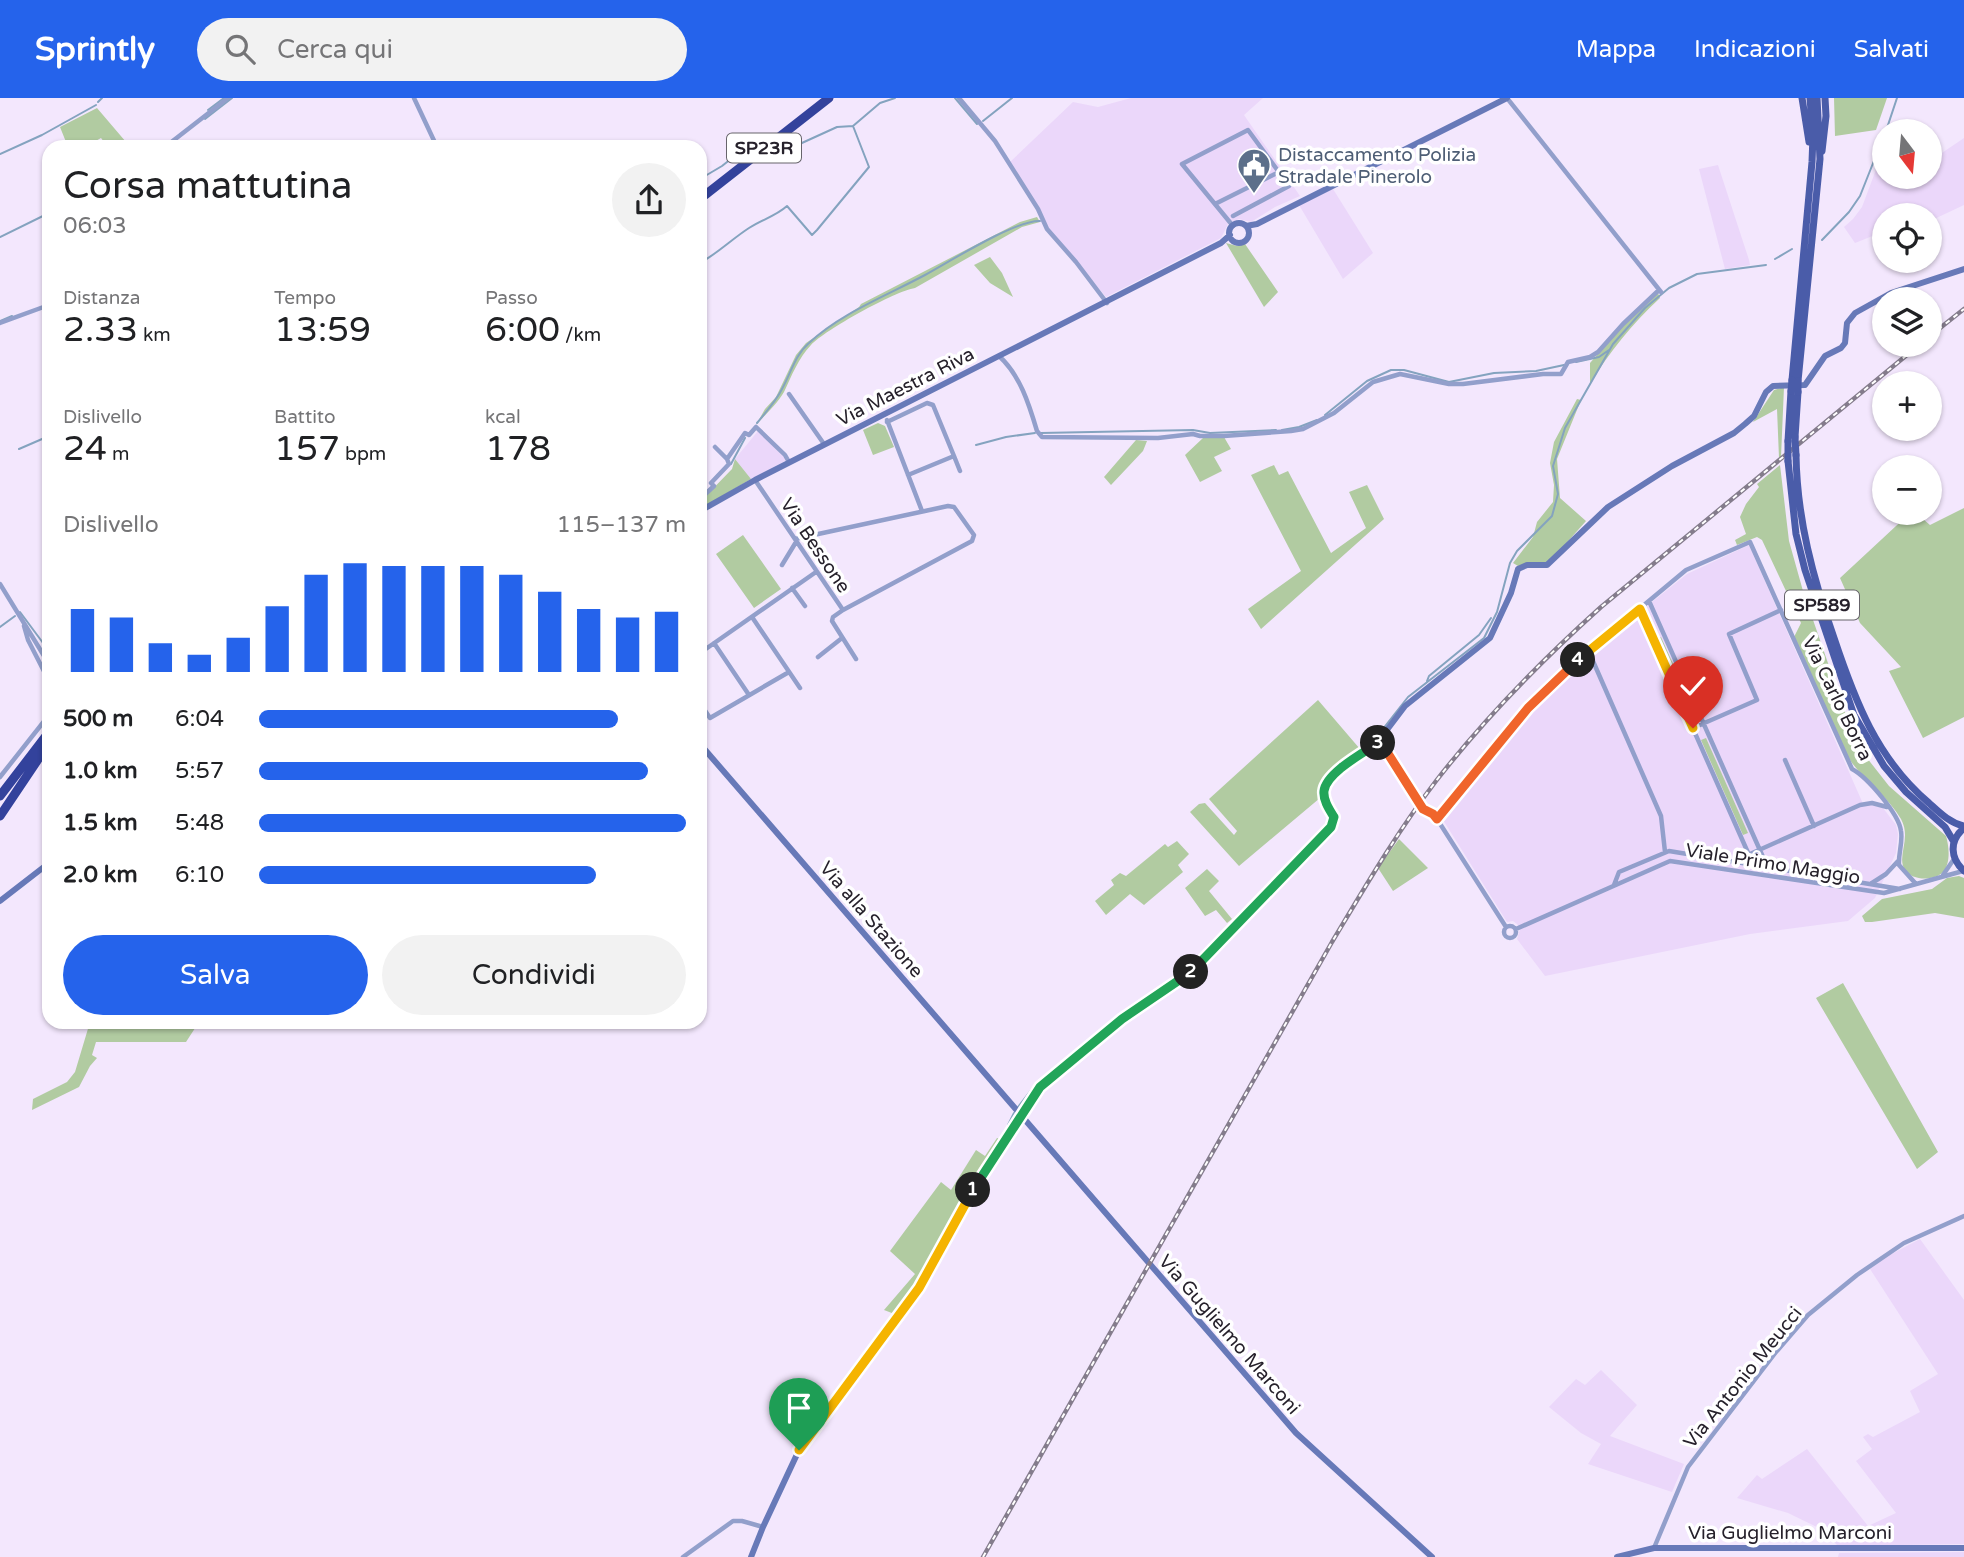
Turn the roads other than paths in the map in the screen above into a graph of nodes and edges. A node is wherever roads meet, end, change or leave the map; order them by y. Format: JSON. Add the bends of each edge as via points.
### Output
{"nodes":[{"id":1,"x":228,"y":98,"type":"edge"},
{"id":2,"x":414,"y":98,"type":"edge"},
{"id":3,"x":821,"y":98,"type":"edge"},
{"id":4,"x":829,"y":98,"type":"edge"},
{"id":5,"x":959,"y":98,"type":"edge"},
{"id":6,"x":1507,"y":98,"type":"edge"},
{"id":7,"x":1802,"y":98,"type":"edge"},
{"id":8,"x":1810,"y":98,"type":"edge"},
{"id":9,"x":1817,"y":98,"type":"edge"},
{"id":10,"x":1825,"y":98,"type":"edge"},
{"id":11,"x":174,"y":140,"type":"edge"},
{"id":12,"x":434,"y":140,"type":"edge"},
{"id":13,"x":1816,"y":160,"type":"junction"},
{"id":14,"x":1279,"y":172,"type":"junction"},
{"id":15,"x":707,"y":188,"type":"edge"},
{"id":16,"x":707,"y":194,"type":"edge"},
{"id":17,"x":1215,"y":204,"type":"junction"},
{"id":18,"x":1233,"y":216,"type":"dead end"},
{"id":19,"x":1233,"y":226,"type":"junction"},
{"id":20,"x":1247,"y":230,"type":"junction"},
{"id":21,"x":1231,"y":238,"type":"junction"},
{"id":22,"x":1964,"y":269,"type":"edge"},
{"id":23,"x":1107,"y":303,"type":"junction"},
{"id":24,"x":42,"y":308,"type":"edge"},
{"id":25,"x":0,"y":323,"type":"edge"},
{"id":26,"x":999,"y":356,"type":"junction"},
{"id":27,"x":789,"y":394,"type":"dead end"},
{"id":28,"x":884,"y":414,"type":"junction"},
{"id":29,"x":887,"y":422,"type":"junction"},
{"id":30,"x":1792,"y":439,"type":"junction"},
{"id":31,"x":824,"y":444,"type":"junction"},
{"id":32,"x":715,"y":447,"type":"dead end"},
{"id":33,"x":954,"y":456,"type":"junction"},
{"id":34,"x":727,"y":459,"type":"junction"},
{"id":35,"x":789,"y":463,"type":"junction"},
{"id":36,"x":960,"y":471,"type":"dead end"},
{"id":37,"x":908,"y":474,"type":"junction"},
{"id":38,"x":755,"y":480,"type":"junction"},
{"id":39,"x":707,"y":492,"type":"edge"},
{"id":40,"x":707,"y":507,"type":"edge"},
{"id":41,"x":922,"y":511,"type":"junction"},
{"id":42,"x":795,"y":540,"type":"junction"},
{"id":43,"x":782,"y":565,"type":"dead end"},
{"id":44,"x":816,"y":572,"type":"junction"},
{"id":45,"x":0,"y":584,"type":"edge"},
{"id":46,"x":792,"y":588,"type":"junction"},
{"id":47,"x":1649,"y":601,"type":"junction"},
{"id":48,"x":805,"y":606,"type":"dead end"},
{"id":49,"x":1640,"y":609,"type":"junction"},
{"id":50,"x":843,"y":610,"type":"junction"},
{"id":51,"x":1781,"y":610,"type":"junction"},
{"id":52,"x":751,"y":616,"type":"junction"},
{"id":53,"x":1658,"y":620,"type":"junction"},
{"id":54,"x":24,"y":625,"type":"junction"},
{"id":55,"x":1647,"y":625,"type":"junction"},
{"id":56,"x":842,"y":638,"type":"junction"},
{"id":57,"x":714,"y":643,"type":"junction"},
{"id":58,"x":707,"y":648,"type":"edge"},
{"id":59,"x":1589,"y":651,"type":"junction"},
{"id":60,"x":42,"y":653,"type":"edge"},
{"id":61,"x":818,"y":657,"type":"dead end"},
{"id":62,"x":856,"y":659,"type":"dead end"},
{"id":63,"x":42,"y":667,"type":"edge"},
{"id":64,"x":789,"y":672,"type":"junction"},
{"id":65,"x":800,"y":688,"type":"dead end"},
{"id":66,"x":749,"y":695,"type":"junction"},
{"id":67,"x":707,"y":714,"type":"edge"},
{"id":68,"x":1703,"y":723,"type":"junction"},
{"id":69,"x":42,"y":724,"type":"edge"},
{"id":70,"x":1693,"y":728,"type":"junction"},
{"id":71,"x":42,"y":741,"type":"edge"},
{"id":72,"x":1380,"y":741,"type":"junction"},
{"id":73,"x":707,"y":752,"type":"edge"},
{"id":74,"x":42,"y":754,"type":"edge"},
{"id":75,"x":1785,"y":760,"type":"dead end"},
{"id":76,"x":0,"y":777,"type":"edge"},
{"id":77,"x":2,"y":794,"type":"edge"},
{"id":78,"x":1888,"y":807,"type":"junction"},
{"id":79,"x":0,"y":819,"type":"edge"},
{"id":80,"x":1437,"y":819,"type":"junction"},
{"id":81,"x":1814,"y":826,"type":"junction"},
{"id":82,"x":1964,"y":827,"type":"edge"},
{"id":83,"x":1954,"y":842,"type":"junction"},
{"id":84,"x":1760,"y":850,"type":"junction"},
{"id":85,"x":1665,"y":852,"type":"junction"},
{"id":86,"x":1748,"y":852,"type":"junction"},
{"id":87,"x":1954,"y":859,"type":"junction"},
{"id":88,"x":1899,"y":860,"type":"junction"},
{"id":89,"x":1735,"y":861,"type":"junction"},
{"id":90,"x":1756,"y":865,"type":"junction"},
{"id":91,"x":1767,"y":866,"type":"junction"},
{"id":92,"x":42,"y":868,"type":"edge"},
{"id":93,"x":1964,"y":871,"type":"edge"},
{"id":94,"x":1758,"y":874,"type":"junction"},
{"id":95,"x":1943,"y":875,"type":"junction"},
{"id":96,"x":1868,"y":883,"type":"junction"},
{"id":97,"x":1916,"y":884,"type":"junction"},
{"id":98,"x":1614,"y":886,"type":"junction"},
{"id":99,"x":1900,"y":888,"type":"junction"},
{"id":100,"x":1864,"y":891,"type":"junction"},
{"id":101,"x":0,"y":901,"type":"edge"},
{"id":102,"x":1506,"y":927,"type":"junction"},
{"id":103,"x":1516,"y":929,"type":"junction"},
{"id":104,"x":1020,"y":1115,"type":"junction"},
{"id":105,"x":1964,"y":1216,"type":"edge"},
{"id":106,"x":763,"y":1527,"type":"junction"},
{"id":107,"x":1654,"y":1548,"type":"junction"},
{"id":108,"x":1964,"y":1548,"type":"edge"},
{"id":109,"x":683,"y":1557,"type":"edge"},
{"id":110,"x":751,"y":1557,"type":"edge"},
{"id":111,"x":1432,"y":1557,"type":"edge"},
{"id":112,"x":1617,"y":1557,"type":"edge"}],
"edges":[{"from":1,"to":11,"type":"street"},
{"from":2,"to":12,"type":"street"},
{"from":3,"to":15,"type":"highway","number":"SP23R"},
{"from":4,"to":16,"type":"highway","number":"SP23R"},
{"from":5,"to":23,"type":"street","via":[[995,141],[1047,229]]},
{"from":6,"to":20,"type":"street"},
{"from":6,"to":26,"type":"street","via":[[1660,291],[1598,352],[1567,364],[1561,374],[1463,384],[1400,374],[1373,382],[1334,413],[1291,432],[1051,439],[1037,430],[1020,386]]},
{"from":7,"to":13,"type":"main road"},
{"from":8,"to":13,"type":"main road","number":"SP589"},
{"from":9,"to":13,"type":"main road","number":"SP589"},
{"from":10,"to":13,"type":"main road","via":[[1824,142]]},
{"from":13,"to":30,"type":"main road","number":"SP589","bridge":true},
{"from":14,"to":17,"type":"street"},
{"from":14,"to":17,"type":"street","via":[[1248,130],[1182,164]]},
{"from":14,"to":18,"type":"street","via":[[1289,187]]},
{"from":17,"to":19,"type":"street"},
{"from":19,"to":20,"type":"street","via":[[1240,223]]},
{"from":19,"to":21,"type":"street"},
{"from":20,"to":21,"type":"street","via":[[1244,241]]},
{"from":21,"to":23,"type":"street","name":"Via Maestra Riva"},
{"from":22,"to":72,"type":"street","via":[[1891,293],[1855,313],[1847,323],[1841,348],[1825,356],[1805,385],[1773,386],[1754,416],[1734,433],[1608,507],[1546,565],[1518,569],[1490,638],[1405,706]]},
{"from":23,"to":26,"type":"street","name":"Via Maestra Riva"},
{"from":24,"to":25,"type":"street"},
{"from":26,"to":28,"type":"street","name":"Via Maestra Riva"},
{"from":27,"to":31,"type":"street","name":"Via Maestra Riva"},
{"from":28,"to":29,"type":"street"},
{"from":28,"to":31,"type":"street","name":"Via Maestra Riva"},
{"from":29,"to":33,"type":"street","via":[[927,403],[933,405]]},
{"from":29,"to":37,"type":"street"},
{"from":30,"to":82,"type":"main road","number":"SP589","bridge":true,"via":[[1810,565],[1860,710],[1879,746],[1911,787]]},
{"from":30,"to":83,"type":"main road","number":"SP589","bridge":true,"via":[[1788,461],[1804,570],[1854,715],[1884,766],[1945,827]]},
{"from":31,"to":35,"type":"street","name":"Via Maestra Riva"},
{"from":32,"to":34,"type":"street"},
{"from":33,"to":36,"type":"street"},
{"from":33,"to":37,"type":"street"},
{"from":34,"to":35,"type":"street","via":[[745,433],[749,435],[756,427]]},
{"from":34,"to":39,"type":"street","via":[[729,464]]},
{"from":35,"to":38,"type":"street","name":"Via Maestra Riva"},
{"from":37,"to":41,"type":"street"},
{"from":38,"to":40,"type":"street","name":"Via Maestra Riva"},
{"from":38,"to":42,"type":"street","name":"Via Bessone"},
{"from":41,"to":42,"type":"street"},
{"from":41,"to":50,"type":"street","via":[[954,508],[974,535],[972,541]]},
{"from":42,"to":43,"type":"street"},
{"from":42,"to":44,"type":"street","name":"Via Bessone"},
{"from":44,"to":46,"type":"street"},
{"from":44,"to":50,"type":"street","name":"Via Bessone"},
{"from":45,"to":54,"type":"street"},
{"from":46,"to":48,"type":"street"},
{"from":46,"to":52,"type":"street"},
{"from":47,"to":49,"type":"street"},
{"from":47,"to":51,"type":"street","name":"Via Carlo Borra","via":[[1686,570],[1750,542]]},
{"from":47,"to":53,"type":"street"},
{"from":49,"to":55,"type":"street"},
{"from":49,"to":59,"type":"street"},
{"from":50,"to":56,"type":"street","name":"Via Bessone","via":[[831,619]]},
{"from":51,"to":68,"type":"street","via":[[1729,634],[1757,700]]},
{"from":51,"to":78,"type":"street","name":"Via Carlo Borra","via":[[1852,769]]},
{"from":52,"to":57,"type":"street"},
{"from":52,"to":64,"type":"street"},
{"from":53,"to":55,"type":"street"},
{"from":53,"to":68,"type":"street"},
{"from":54,"to":60,"type":"street"},
{"from":54,"to":63,"type":"street"},
{"from":55,"to":70,"type":"street"},
{"from":56,"to":61,"type":"street"},
{"from":56,"to":62,"type":"street"},
{"from":57,"to":58,"type":"street"},
{"from":57,"to":66,"type":"street"},
{"from":59,"to":80,"type":"street","via":[[1528,708]]},
{"from":59,"to":85,"type":"street","via":[[1661,816]]},
{"from":64,"to":65,"type":"street"},
{"from":64,"to":66,"type":"street"},
{"from":66,"to":67,"type":"street","via":[[710,718]]},
{"from":68,"to":70,"type":"street"},
{"from":68,"to":84,"type":"street"},
{"from":69,"to":76,"type":"street"},
{"from":70,"to":86,"type":"street"},
{"from":71,"to":77,"type":"highway"},
{"from":72,"to":80,"type":"street","via":[[1420,804]]},
{"from":72,"to":104,"type":"street","via":[[1332,774],[1324,788],[1334,817],[1331,827],[1205,958],[1056,1073],[1035,1092]]},
{"from":73,"to":104,"type":"street","name":"Via alla Stazione"},
{"from":74,"to":79,"type":"highway"},
{"from":75,"to":81,"type":"street"},
{"from":78,"to":81,"type":"street","via":[[1866,804]]},
{"from":78,"to":88,"type":"street","name":"Via Carlo Borra","via":[[1900,826]]},
{"from":80,"to":102,"type":"street"},
{"from":81,"to":84,"type":"street"},
{"from":82,"to":83,"type":"main road","number":"SP589"},
{"from":83,"to":87,"type":"main road"},
{"from":84,"to":86,"type":"street"},
{"from":84,"to":91,"type":"street"},
{"from":85,"to":89,"type":"street","name":"Viale Primo Maggio"},
{"from":85,"to":98,"type":"street","name":"Viale Primo Maggio","via":[[1619,872]]},
{"from":86,"to":89,"type":"street"},
{"from":86,"to":90,"type":"street"},
{"from":87,"to":93,"type":"main road"},
{"from":87,"to":95,"type":"street"},
{"from":88,"to":96,"type":"street"},
{"from":88,"to":97,"type":"street","via":[[1901,870]]},
{"from":89,"to":90,"type":"street","name":"Viale Primo Maggio"},
{"from":90,"to":91,"type":"street","name":"Viale Primo Maggio"},
{"from":90,"to":94,"type":"street"},
{"from":91,"to":96,"type":"street","name":"Viale Primo Maggio"},
{"from":92,"to":101,"type":"street"},
{"from":93,"to":95,"type":"street","name":"Viale Primo Maggio"},
{"from":94,"to":98,"type":"street","name":"Viale Primo Maggio","via":[[1670,860]]},
{"from":94,"to":100,"type":"street","name":"Viale Primo Maggio"},
{"from":95,"to":97,"type":"street","name":"Viale Primo Maggio"},
{"from":96,"to":99,"type":"street","name":"Viale Primo Maggio"},
{"from":96,"to":100,"type":"street"},
{"from":97,"to":99,"type":"street","name":"Viale Primo Maggio"},
{"from":98,"to":103,"type":"street"},
{"from":99,"to":100,"type":"street","name":"Viale Primo Maggio","via":[[1884,893]]},
{"from":102,"to":103,"type":"street"},
{"from":102,"to":103,"type":"street","via":[[1509,937]]},
{"from":104,"to":106,"type":"street","via":[[959,1212],[919,1288],[799,1450]]},
{"from":104,"to":111,"type":"street","name":"Via Guglielmo Marconi","via":[[1296,1433]]},
{"from":105,"to":107,"type":"street","name":"Via Antonio Meucci","via":[[1904,1243],[1808,1315],[1688,1467]]},
{"from":106,"to":109,"type":"street","via":[[733,1521]]},
{"from":106,"to":110,"type":"street"},
{"from":107,"to":108,"type":"street","name":"Via Guglielmo Marconi"},
{"from":107,"to":112,"type":"street","name":"Via Guglielmo Marconi"}]}
